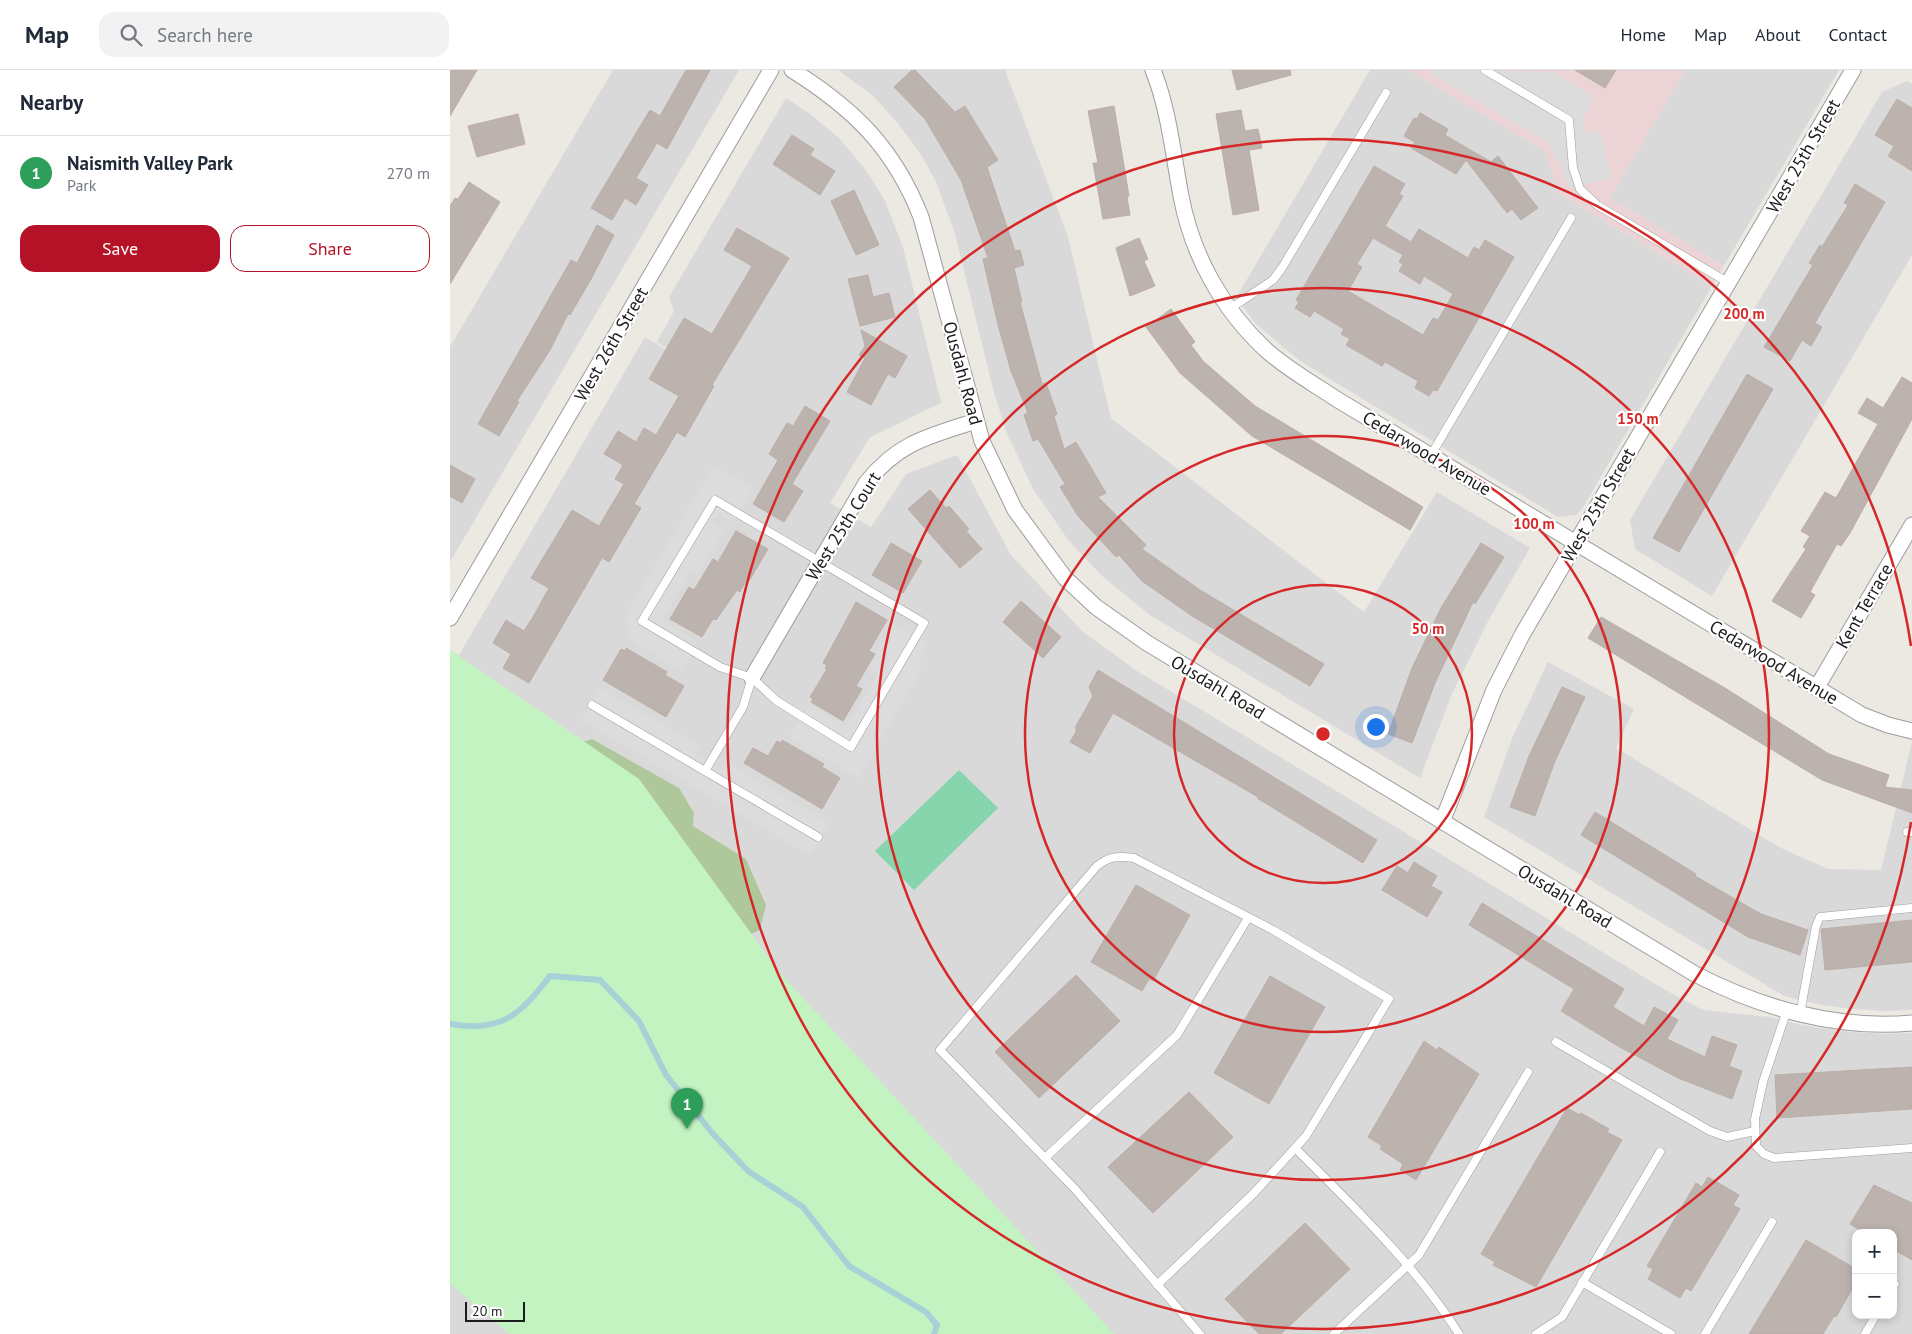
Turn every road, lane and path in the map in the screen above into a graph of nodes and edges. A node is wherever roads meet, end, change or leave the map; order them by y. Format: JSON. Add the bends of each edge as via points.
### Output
{"nodes":[{"id":1,"x":771,"y":70,"type":"edge"},
{"id":2,"x":792,"y":70,"type":"edge"},
{"id":3,"x":1153,"y":70,"type":"edge"},
{"id":4,"x":1485,"y":70,"type":"edge"},
{"id":5,"x":1854,"y":70,"type":"edge"},
{"id":6,"x":1386,"y":93,"type":"dead end"},
{"id":7,"x":1571,"y":218,"type":"dead end"},
{"id":8,"x":1729,"y":283,"type":"junction"},
{"id":9,"x":1231,"y":308,"type":"junction"},
{"id":10,"x":976,"y":421,"type":"junction"},
{"id":11,"x":1431,"y":455,"type":"junction"},
{"id":12,"x":1912,"y":525,"type":"edge"},
{"id":13,"x":1576,"y":543,"type":"junction"},
{"id":14,"x":820,"y":562,"type":"junction"},
{"id":15,"x":450,"y":618,"type":"edge"},
{"id":16,"x":752,"y":678,"type":"junction"},
{"id":17,"x":1817,"y":688,"type":"junction"},
{"id":18,"x":592,"y":705,"type":"dead end"},
{"id":19,"x":1912,"y":731,"type":"edge"},
{"id":20,"x":705,"y":771,"type":"junction"},
{"id":21,"x":1442,"y":822,"type":"junction"},
{"id":22,"x":818,"y":837,"type":"dead end"},
{"id":23,"x":1912,"y":908,"type":"edge"},
{"id":24,"x":1248,"y":918,"type":"junction"},
{"id":25,"x":1793,"y":1012,"type":"junction"},
{"id":26,"x":1912,"y":1023,"type":"edge"},
{"id":27,"x":1556,"y":1042,"type":"dead end"},
{"id":28,"x":1528,"y":1072,"type":"dead end"},
{"id":29,"x":1755,"y":1131,"type":"junction"},
{"id":30,"x":1912,"y":1148,"type":"edge"},
{"id":31,"x":1296,"y":1149,"type":"junction"},
{"id":32,"x":1660,"y":1152,"type":"dead end"},
{"id":33,"x":1045,"y":1158,"type":"junction"},
{"id":34,"x":1772,"y":1222,"type":"dead end"},
{"id":35,"x":1407,"y":1266,"type":"junction"},
{"id":36,"x":1582,"y":1282,"type":"junction"},
{"id":37,"x":1156,"y":1284,"type":"junction"},
{"id":38,"x":1874,"y":1319,"type":"edge"},
{"id":39,"x":1200,"y":1334,"type":"edge"},
{"id":40,"x":1334,"y":1334,"type":"edge"},
{"id":41,"x":1460,"y":1334,"type":"edge"},
{"id":42,"x":1536,"y":1334,"type":"edge"},
{"id":43,"x":1671,"y":1334,"type":"edge"},
{"id":44,"x":1705,"y":1334,"type":"edge"},
{"id":45,"x":1865,"y":1334,"type":"edge"}],
"edges":[{"from":1,"to":15,"type":"street","name":"West 26th Street"},
{"from":2,"to":10,"type":"street","name":"Ousdahl Road","via":[[844,106],[870,130],[909,186],[922,217]]},
{"from":3,"to":9,"type":"street","name":"Cedarwood Avenue","via":[[1168,121],[1190,232],[1199,258]]},
{"from":4,"to":8,"type":"lane","via":[[1569,120],[1573,168],[1580,189],[1597,205]]},
{"from":5,"to":8,"type":"street","name":"West 25th Street"},
{"from":6,"to":9,"type":"lane","via":[[1282,268],[1273,280]]},
{"from":7,"to":11,"type":"lane"},
{"from":8,"to":13,"type":"street","name":"West 25th Street"},
{"from":9,"to":11,"type":"street","name":"Cedarwood Avenue","via":[[1244,327],[1287,367]]},
{"from":10,"to":14,"type":"street","name":"West 25th Court","via":[[921,439],[881,465],[866,484]]},
{"from":10,"to":21,"type":"street","name":"Ousdahl Road","via":[[982,441],[1015,510],[1065,578],[1096,607],[1147,643]]},
{"from":11,"to":13,"type":"street","name":"Cedarwood Avenue"},
{"from":12,"to":17,"type":"street","name":"Kent Terrace"},
{"from":13,"to":17,"type":"street","name":"Cedarwood Avenue"},
{"from":13,"to":21,"type":"street","name":"West 25th Street","via":[[1494,690]]},
{"from":14,"to":16,"type":"street","name":"West 25th Court"},
{"from":14,"to":16,"type":"lane","via":[[924,623],[851,747],[777,701]]},
{"from":14,"to":16,"type":"lane","via":[[715,500],[642,621],[720,668]]},
{"from":16,"to":20,"type":"lane","via":[[743,707]]},
{"from":17,"to":19,"type":"street","name":"Cedarwood Avenue","via":[[1862,715],[1888,726]]},
{"from":18,"to":20,"type":"lane"},
{"from":20,"to":22,"type":"lane"},
{"from":21,"to":25,"type":"street","name":"Ousdahl Road","via":[[1695,974],[1734,994]]},
{"from":23,"to":25,"type":"lane","via":[[1820,917]]},
{"from":24,"to":31,"type":"lane","via":[[1388,999]]},
{"from":24,"to":33,"type":"lane","via":[[1177,1035]]},
{"from":24,"to":33,"type":"lane","via":[[1134,858],[1106,858],[940,1050]]},
{"from":25,"to":26,"type":"street","name":"Ousdahl Road","via":[[1870,1024]]},
{"from":25,"to":29,"type":"lane","via":[[1763,1082]]},
{"from":27,"to":29,"type":"lane","via":[[1710,1132],[1727,1137]]},
{"from":28,"to":35,"type":"lane","via":[[1419,1256]]},
{"from":29,"to":30,"type":"lane","via":[[1756,1146],[1774,1158]]},
{"from":31,"to":35,"type":"lane","via":[[1360,1212]]},
{"from":31,"to":37,"type":"lane","via":[[1254,1193]]},
{"from":32,"to":36,"type":"lane"},
{"from":33,"to":37,"type":"lane"},
{"from":34,"to":44,"type":"lane"},
{"from":35,"to":40,"type":"lane"},
{"from":35,"to":41,"type":"lane"},
{"from":36,"to":42,"type":"lane","via":[[1562,1317]]},
{"from":36,"to":43,"type":"lane"},
{"from":37,"to":39,"type":"lane"},
{"from":38,"to":45,"type":"lane"}]}
